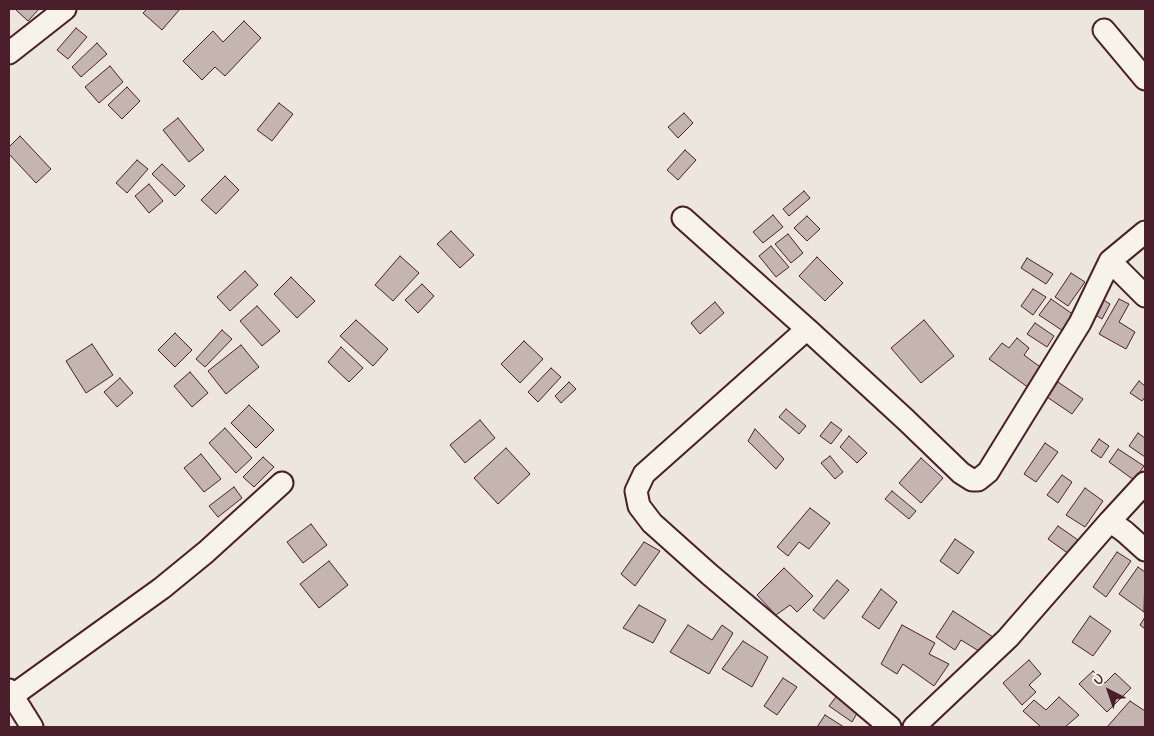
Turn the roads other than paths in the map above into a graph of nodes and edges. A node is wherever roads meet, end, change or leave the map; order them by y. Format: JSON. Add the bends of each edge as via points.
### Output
{"nodes":[{"id":1,"x":65,"y":9,"type":"edge"},
{"id":2,"x":1104,"y":30,"type":"dead end"},
{"id":3,"x":11,"y":45,"type":"edge"},
{"id":4,"x":1145,"y":79,"type":"edge"},
{"id":5,"x":683,"y":218,"type":"dead end"},
{"id":6,"x":1145,"y":232,"type":"edge"},
{"id":7,"x":1110,"y":261,"type":"junction"},
{"id":8,"x":1145,"y":296,"type":"edge"},
{"id":9,"x":807,"y":330,"type":"junction"},
{"id":10,"x":282,"y":483,"type":"dead end"},
{"id":11,"x":1145,"y":483,"type":"edge"},
{"id":12,"x":1110,"y":521,"type":"junction"},
{"id":13,"x":1145,"y":550,"type":"edge"},
{"id":14,"x":10,"y":693,"type":"edge"},
{"id":15,"x":32,"y":727,"type":"edge"},
{"id":16,"x":890,"y":727,"type":"edge"},
{"id":17,"x":914,"y":727,"type":"edge"}],
"edges":[{"from":1,"to":3,"type":"street"},
{"from":2,"to":4,"type":"street"},
{"from":5,"to":9,"type":"street"},
{"from":6,"to":7,"type":"street"},
{"from":7,"to":8,"type":"street"},
{"from":7,"to":9,"type":"street","via":[[1080,322],[988,472],[978,480],[961,473]]},
{"from":9,"to":16,"type":"street","via":[[644,474],[636,491],[638,506],[652,523],[709,574]]},
{"from":10,"to":14,"type":"street","via":[[162,588]]},
{"from":11,"to":12,"type":"street"},
{"from":12,"to":13,"type":"street"},
{"from":12,"to":17,"type":"street","via":[[1008,638]]},
{"from":14,"to":15,"type":"street"}]}
